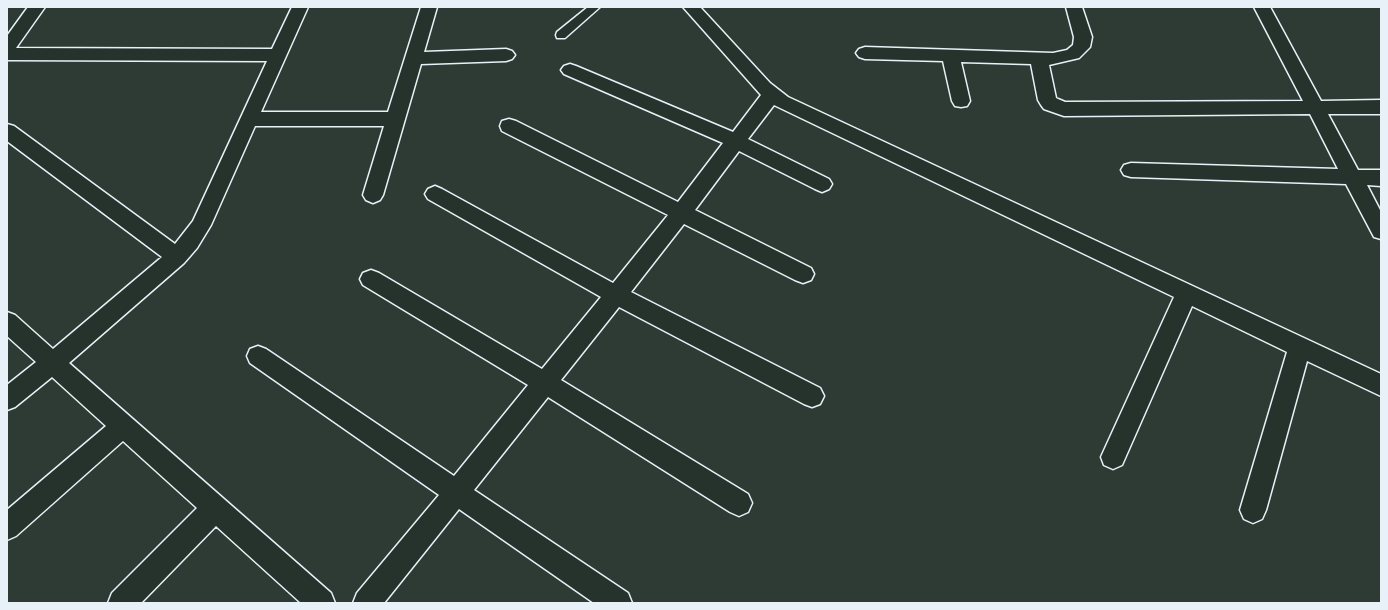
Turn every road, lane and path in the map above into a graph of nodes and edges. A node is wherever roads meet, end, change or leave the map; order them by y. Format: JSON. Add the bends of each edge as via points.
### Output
{"nodes":[{"id":1,"x":37,"y":7,"type":"edge"},
{"id":2,"x":300,"y":7,"type":"edge"},
{"id":3,"x":429,"y":7,"type":"edge"},
{"id":4,"x":595,"y":7,"type":"edge"},
{"id":5,"x":691,"y":7,"type":"edge"},
{"id":6,"x":1074,"y":7,"type":"edge"},
{"id":7,"x":1262,"y":7,"type":"edge"},
{"id":8,"x":561,"y":35,"type":"dead end"},
{"id":9,"x":7,"y":48,"type":"edge"},
{"id":10,"x":865,"y":53,"type":"dead end"},
{"id":11,"x":7,"y":54,"type":"edge"},
{"id":12,"x":506,"y":55,"type":"dead end"},
{"id":13,"x":278,"y":56,"type":"junction"},
{"id":14,"x":952,"y":56,"type":"junction"},
{"id":15,"x":414,"y":58,"type":"junction"},
{"id":16,"x":1039,"y":58,"type":"junction"},
{"id":17,"x":570,"y":70,"type":"dead end"},
{"id":18,"x":772,"y":94,"type":"junction"},
{"id":19,"x":961,"y":101,"type":"dead end"},
{"id":20,"x":1315,"y":107,"type":"junction"},
{"id":21,"x":1381,"y":107,"type":"edge"},
{"id":22,"x":249,"y":118,"type":"junction"},
{"id":23,"x":395,"y":119,"type":"junction"},
{"id":24,"x":509,"y":126,"type":"dead end"},
{"id":25,"x":7,"y":131,"type":"edge"},
{"id":26,"x":736,"y":141,"type":"junction"},
{"id":27,"x":1132,"y":170,"type":"dead end"},
{"id":28,"x":1352,"y":177,"type":"junction"},
{"id":29,"x":1381,"y":178,"type":"edge"},
{"id":30,"x":822,"y":184,"type":"dead end"},
{"id":31,"x":435,"y":194,"type":"dead end"},
{"id":32,"x":372,"y":195,"type":"dead end"},
{"id":33,"x":681,"y":212,"type":"junction"},
{"id":34,"x":1381,"y":231,"type":"edge"},
{"id":35,"x":177,"y":257,"type":"junction"},
{"id":36,"x":803,"y":274,"type":"dead end"},
{"id":37,"x":370,"y":278,"type":"dead end"},
{"id":38,"x":1187,"y":293,"type":"junction"},
{"id":39,"x":616,"y":295,"type":"junction"},
{"id":40,"x":7,"y":322,"type":"edge"},
{"id":41,"x":1300,"y":347,"type":"junction"},
{"id":42,"x":258,"y":356,"type":"dead end"},
{"id":43,"x":52,"y":363,"type":"junction"},
{"id":44,"x":545,"y":383,"type":"junction"},
{"id":45,"x":1381,"y":385,"type":"edge"},
{"id":46,"x":812,"y":396,"type":"dead end"},
{"id":47,"x":7,"y":399,"type":"edge"},
{"id":48,"x":123,"y":426,"type":"junction"},
{"id":49,"x":1113,"y":457,"type":"dead end"},
{"id":50,"x":457,"y":492,"type":"junction"},
{"id":51,"x":739,"y":503,"type":"dead end"},
{"id":52,"x":215,"y":508,"type":"junction"},
{"id":53,"x":1253,"y":510,"type":"dead end"},
{"id":54,"x":7,"y":527,"type":"edge"},
{"id":55,"x":122,"y":603,"type":"edge"},
{"id":56,"x":321,"y":603,"type":"edge"},
{"id":57,"x":367,"y":603,"type":"edge"},
{"id":58,"x":618,"y":603,"type":"edge"}],
"edges":[{"from":1,"to":9,"type":"street"},
{"from":2,"to":13,"type":"street"},
{"from":3,"to":15,"type":"street"},
{"from":4,"to":8,"type":"lane"},
{"from":5,"to":18,"type":"street"},
{"from":6,"to":16,"type":"street","via":[[1083,37],[1081,47],[1073,54],[1053,59]]},
{"from":7,"to":20,"type":"street"},
{"from":10,"to":14,"type":"street"},
{"from":11,"to":13,"type":"street"},
{"from":12,"to":15,"type":"street"},
{"from":13,"to":22,"type":"street"},
{"from":14,"to":16,"type":"street"},
{"from":14,"to":19,"type":"street"},
{"from":15,"to":23,"type":"street"},
{"from":16,"to":20,"type":"street","via":[[1047,100],[1064,109]]},
{"from":17,"to":26,"type":"street"},
{"from":18,"to":26,"type":"street"},
{"from":18,"to":38,"type":"street","via":[[792,107]]},
{"from":20,"to":21,"type":"street"},
{"from":20,"to":28,"type":"street"},
{"from":22,"to":23,"type":"street"},
{"from":22,"to":35,"type":"street","via":[[201,225]]},
{"from":23,"to":32,"type":"street"},
{"from":24,"to":33,"type":"street"},
{"from":25,"to":35,"type":"street"},
{"from":26,"to":30,"type":"street"},
{"from":26,"to":33,"type":"street"},
{"from":27,"to":28,"type":"street"},
{"from":28,"to":29,"type":"street"},
{"from":28,"to":34,"type":"street"},
{"from":31,"to":39,"type":"street"},
{"from":33,"to":36,"type":"street"},
{"from":33,"to":39,"type":"street"},
{"from":35,"to":43,"type":"street"},
{"from":37,"to":44,"type":"street"},
{"from":38,"to":41,"type":"street"},
{"from":38,"to":49,"type":"street"},
{"from":39,"to":44,"type":"street"},
{"from":39,"to":46,"type":"street"},
{"from":40,"to":43,"type":"street"},
{"from":41,"to":45,"type":"street"},
{"from":41,"to":53,"type":"street"},
{"from":42,"to":50,"type":"street"},
{"from":43,"to":47,"type":"street"},
{"from":43,"to":48,"type":"street"},
{"from":44,"to":50,"type":"street"},
{"from":44,"to":51,"type":"street"},
{"from":48,"to":52,"type":"street"},
{"from":48,"to":54,"type":"street"},
{"from":50,"to":57,"type":"street"},
{"from":50,"to":58,"type":"street"},
{"from":52,"to":55,"type":"street"},
{"from":52,"to":56,"type":"street"}]}
